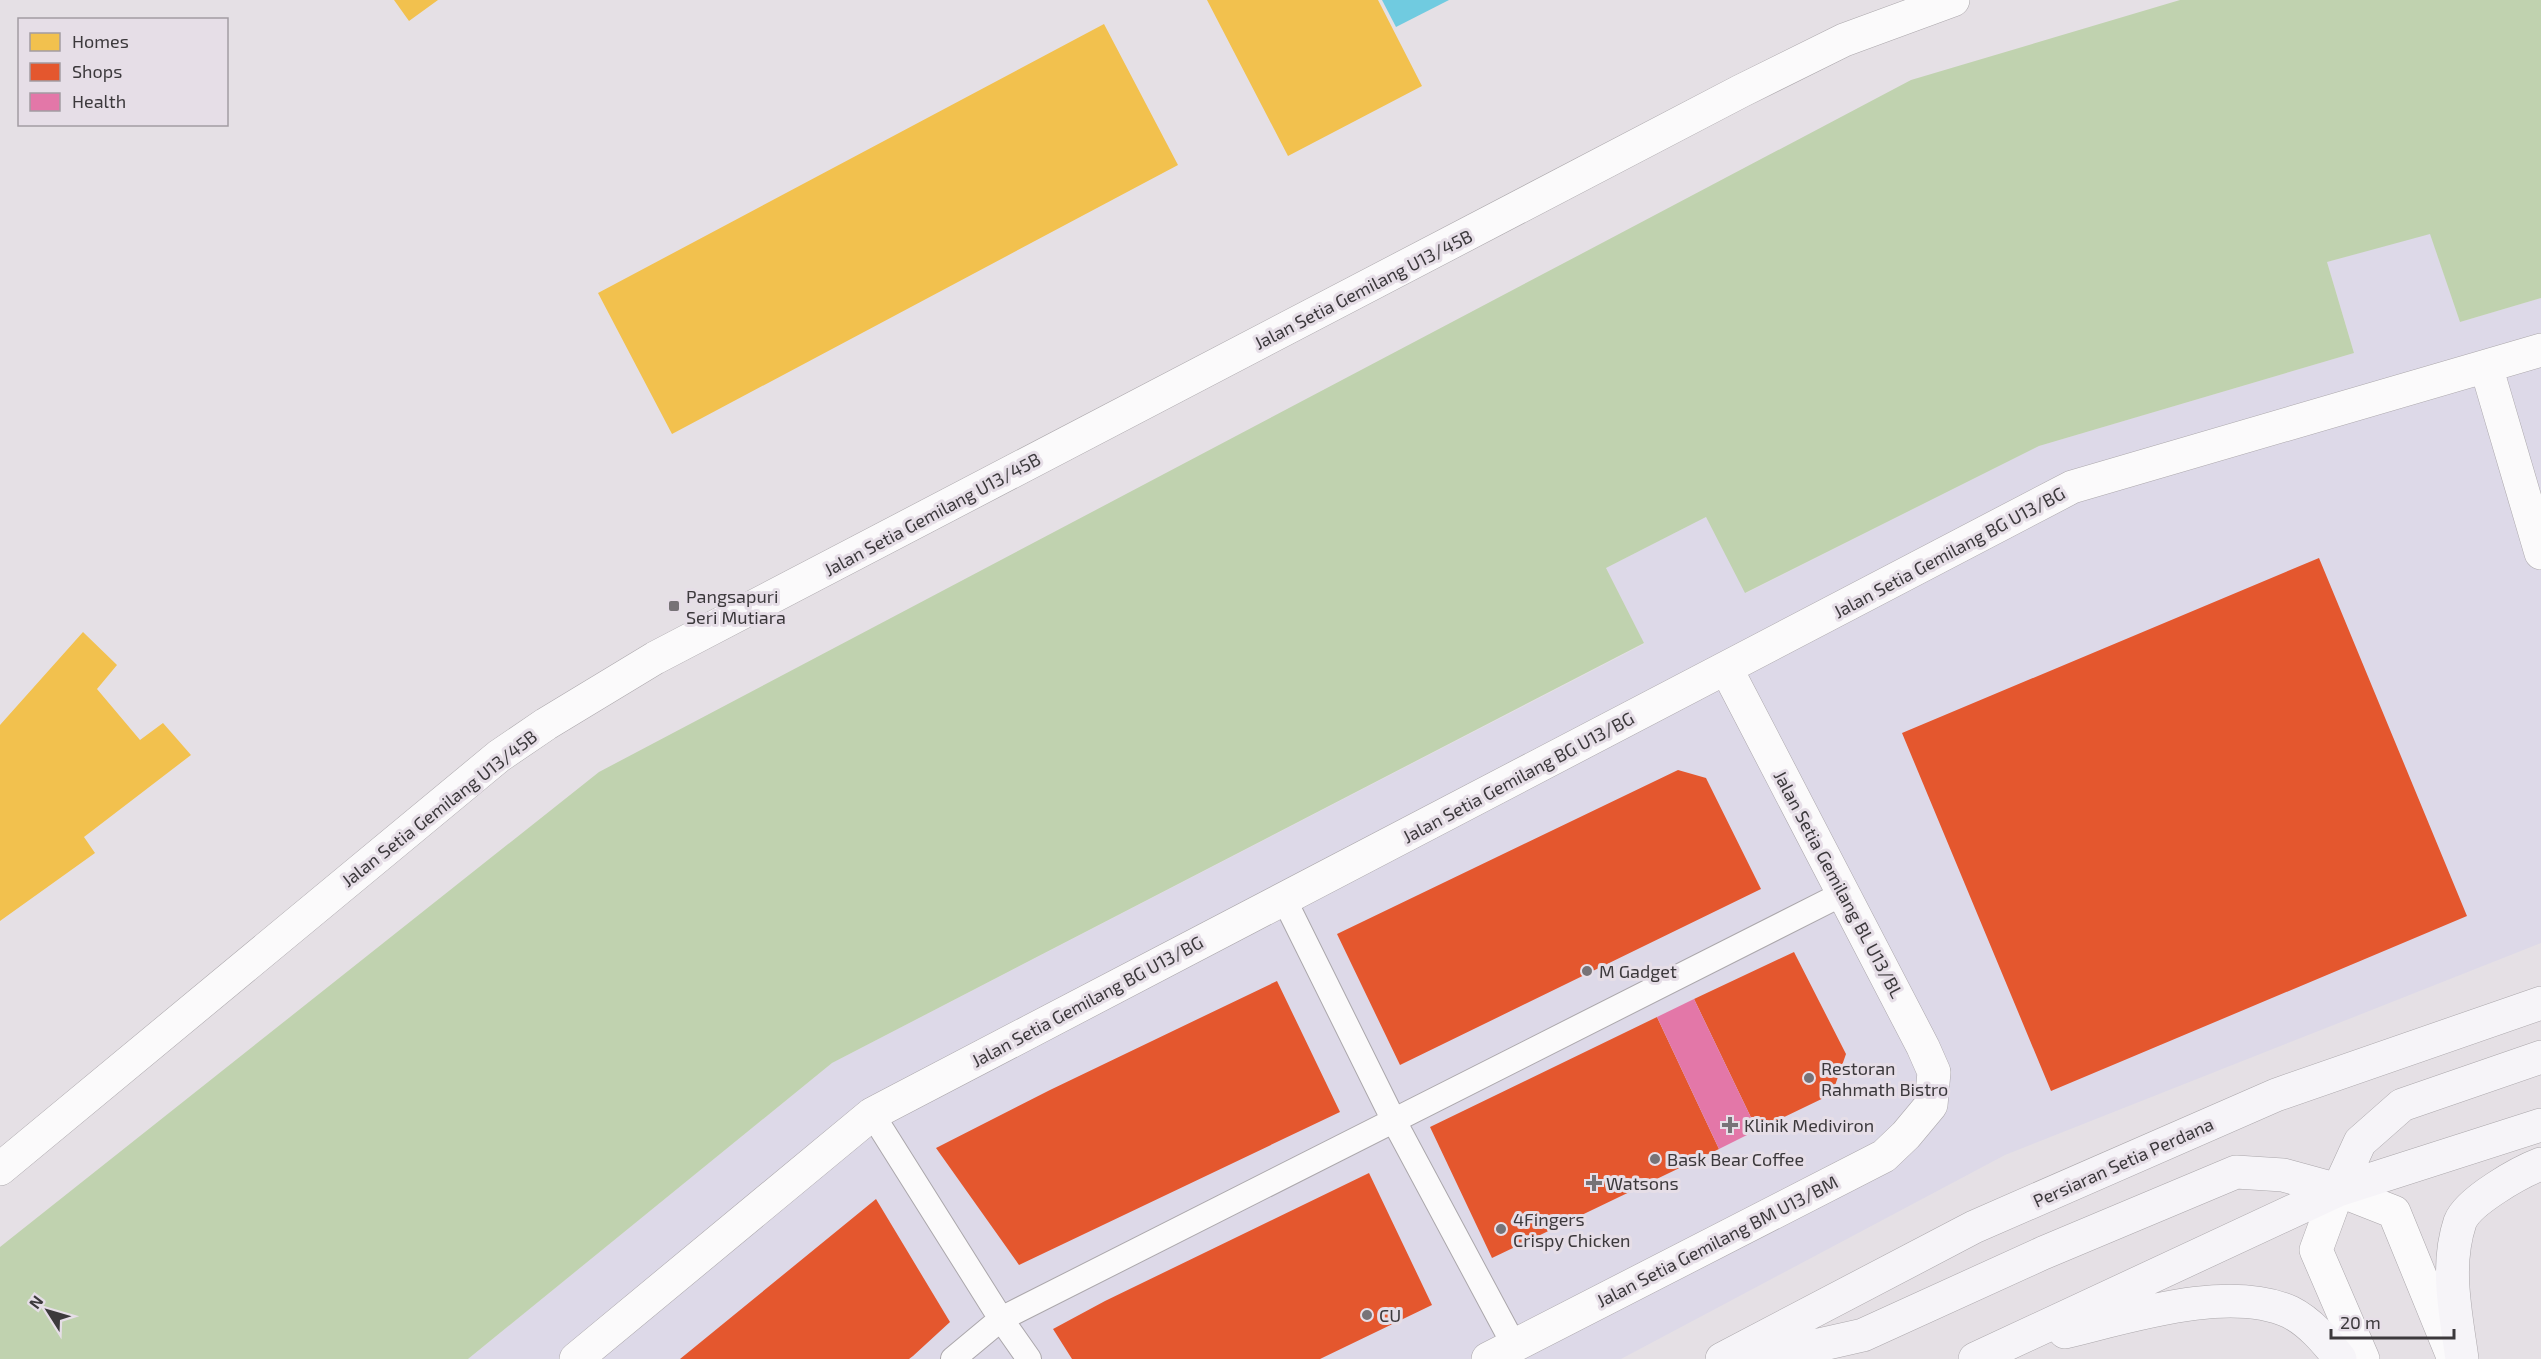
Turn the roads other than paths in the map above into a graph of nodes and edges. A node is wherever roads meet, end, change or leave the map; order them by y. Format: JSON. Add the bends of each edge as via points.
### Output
{"nodes":[{"id":1,"x":1953,"y":0,"type":"edge"},
{"id":2,"x":2541,"y":350,"type":"edge"},
{"id":3,"x":2486,"y":366,"type":"junction"},
{"id":4,"x":2541,"y":553,"type":"edge"},
{"id":5,"x":1726,"y":668,"type":"junction"},
{"id":6,"x":1844,"y":893,"type":"junction"},
{"id":7,"x":1284,"y":899,"type":"junction"},
{"id":8,"x":2541,"y":1003,"type":"edge"},
{"id":9,"x":2541,"y":1057,"type":"edge"},
{"id":10,"x":1931,"y":1105,"type":"joint"},
{"id":11,"x":872,"y":1114,"type":"junction"},
{"id":12,"x":1394,"y":1121,"type":"junction"},
{"id":13,"x":2541,"y":1125,"type":"edge"},
{"id":14,"x":2541,"y":1164,"type":"edge"},
{"id":15,"x":0,"y":1169,"type":"edge"},
{"id":16,"x":2338,"y":1190,"type":"junction"},
{"id":17,"x":1001,"y":1319,"type":"junction"},
{"id":18,"x":1501,"y":1352,"type":"edge"},
{"id":19,"x":1985,"y":1354,"type":"edge"},
{"id":20,"x":576,"y":1359,"type":"edge"},
{"id":21,"x":953,"y":1359,"type":"edge"},
{"id":22,"x":1029,"y":1359,"type":"edge"},
{"id":23,"x":1722,"y":1359,"type":"edge"},
{"id":24,"x":1757,"y":1359,"type":"edge"},
{"id":25,"x":2340,"y":1359,"type":"edge"},
{"id":26,"x":2363,"y":1359,"type":"edge"},
{"id":27,"x":2454,"y":1359,"type":"edge"},
{"id":28,"x":2462,"y":1359,"type":"edge"}],
"edges":[{"from":1,"to":15,"type":"street","name":"Jalan Setia Gemilang U13/45B","via":[[1844,40],[1741,91],[625,676],[500,756]]},
{"from":2,"to":3,"type":"street","name":"Jalan Setia Gemilang BG U13/BG"},
{"from":3,"to":4,"type":"street"},
{"from":3,"to":5,"type":"street","name":"Jalan Setia Gemilang BG U13/BG","via":[[2072,487]]},
{"from":5,"to":6,"type":"street","name":"Jalan Setia Gemilang BL U13/BL"},
{"from":5,"to":7,"type":"street","name":"Jalan Setia Gemilang BG U13/BG"},
{"from":6,"to":10,"type":"street","name":"Jalan Setia Gemilang BL U13/BL","via":[[1934,1072]]},
{"from":6,"to":12,"type":"lane"},
{"from":7,"to":11,"type":"street","name":"Jalan Setia Gemilang BG U13/BG"},
{"from":7,"to":12,"type":"lane"},
{"from":8,"to":23,"type":"main road","name":"Persiaran Setia Perdana","via":[[2265,1100],[1974,1227]]},
{"from":9,"to":16,"type":"main road","via":[[2402,1106],[2360,1142]]},
{"from":10,"to":18,"type":"street","name":"Jalan Setia Gemilang BM U13/BM","via":[[1884,1156]]},
{"from":11,"to":17,"type":"lane"},
{"from":11,"to":20,"type":"street","name":"Jalan Setia Gemilang BG U13/BG"},
{"from":12,"to":17,"type":"lane"},
{"from":12,"to":18,"type":"lane"},
{"from":13,"to":16,"type":"main road"},
{"from":14,"to":28,"type":"main road","via":[[2486,1194],[2461,1220],[2451,1274]]},
{"from":16,"to":19,"type":"main road"},
{"from":16,"to":24,"type":"main road","via":[[2283,1175],[2236,1172],[2043,1253],[1863,1335]]},
{"from":16,"to":26,"type":"street","via":[[2316,1250]]},
{"from":16,"to":27,"type":"street","via":[[2394,1212]]},
{"from":17,"to":21,"type":"lane"},
{"from":17,"to":22,"type":"lane"},
{"from":19,"to":25,"type":"main road","via":[[2181,1304],[2244,1301],[2288,1311],[2327,1342]]}]}
